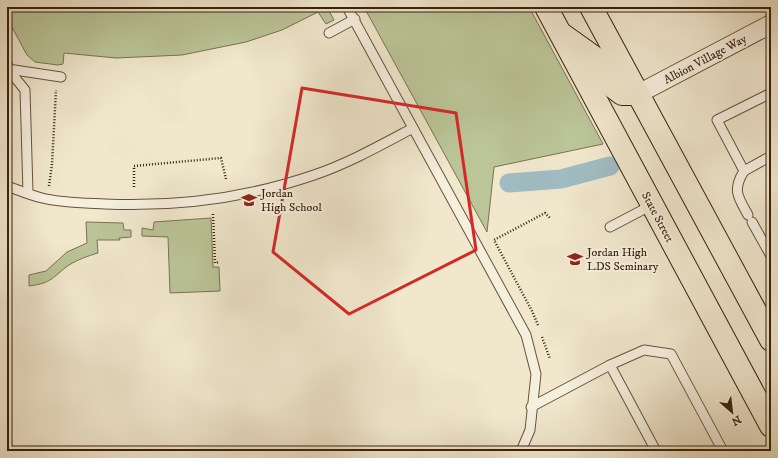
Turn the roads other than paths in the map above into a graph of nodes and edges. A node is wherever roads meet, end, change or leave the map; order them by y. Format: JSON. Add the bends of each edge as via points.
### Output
{"nodes":[{"id":1,"x":348,"y":7,"type":"edge"},
{"id":2,"x":546,"y":7,"type":"edge"},
{"id":3,"x":591,"y":7,"type":"edge"},
{"id":4,"x":355,"y":19,"type":"junction"},
{"id":5,"x":771,"y":24,"type":"edge"},
{"id":6,"x":329,"y":33,"type":"dead end"},
{"id":7,"x":560,"y":33,"type":"junction"},
{"id":8,"x":7,"y":68,"type":"edge"},
{"id":9,"x":59,"y":77,"type":"road end"},
{"id":10,"x":771,"y":93,"type":"edge"},
{"id":11,"x":638,"y":94,"type":"junction"},
{"id":12,"x":413,"y":128,"type":"junction"},
{"id":13,"x":771,"y":156,"type":"edge"},
{"id":14,"x":744,"y":171,"type":"junction"},
{"id":15,"x":7,"y":186,"type":"edge"},
{"id":16,"x":28,"y":193,"type":"junction"},
{"id":17,"x":652,"y":205,"type":"junction"},
{"id":18,"x":610,"y":227,"type":"dead end"},
{"id":19,"x":771,"y":256,"type":"edge"},
{"id":20,"x":771,"y":340,"type":"edge"},
{"id":21,"x":610,"y":365,"type":"junction"},
{"id":22,"x":531,"y":407,"type":"junction"},
{"id":23,"x":771,"y":426,"type":"edge"},
{"id":24,"x":521,"y":451,"type":"edge"},
{"id":25,"x":656,"y":451,"type":"edge"},
{"id":26,"x":723,"y":451,"type":"edge"}],
"edges":[{"from":1,"to":4,"type":"lane"},
{"from":2,"to":7,"type":"main road","name":"State Street"},
{"from":3,"to":11,"type":"main road"},
{"from":4,"to":6,"type":"lane"},
{"from":4,"to":12,"type":"lane"},
{"from":5,"to":11,"type":"street","name":"Albion Village Way"},
{"from":7,"to":11,"type":"main road","via":[[598,60],[614,88],[622,94]]},
{"from":7,"to":17,"type":"main road","name":"State Street"},
{"from":8,"to":9,"type":"lane"},
{"from":8,"to":16,"type":"lane","via":[[25,90]]},
{"from":10,"to":14,"type":"lane","via":[[717,120]]},
{"from":11,"to":20,"type":"main road"},
{"from":12,"to":16,"type":"lane","via":[[350,160],[315,174],[236,196],[160,204],[74,203]]},
{"from":12,"to":22,"type":"lane","via":[[526,335],[536,374]]},
{"from":13,"to":14,"type":"lane"},
{"from":14,"to":19,"type":"lane","via":[[736,189]]},
{"from":15,"to":16,"type":"lane"},
{"from":17,"to":18,"type":"lane"},
{"from":17,"to":23,"type":"main road","name":"State Street"},
{"from":21,"to":22,"type":"lane"},
{"from":21,"to":25,"type":"lane"},
{"from":21,"to":26,"type":"lane","via":[[644,350],[671,354]]},
{"from":22,"to":24,"type":"lane","via":[[530,430]]}]}
